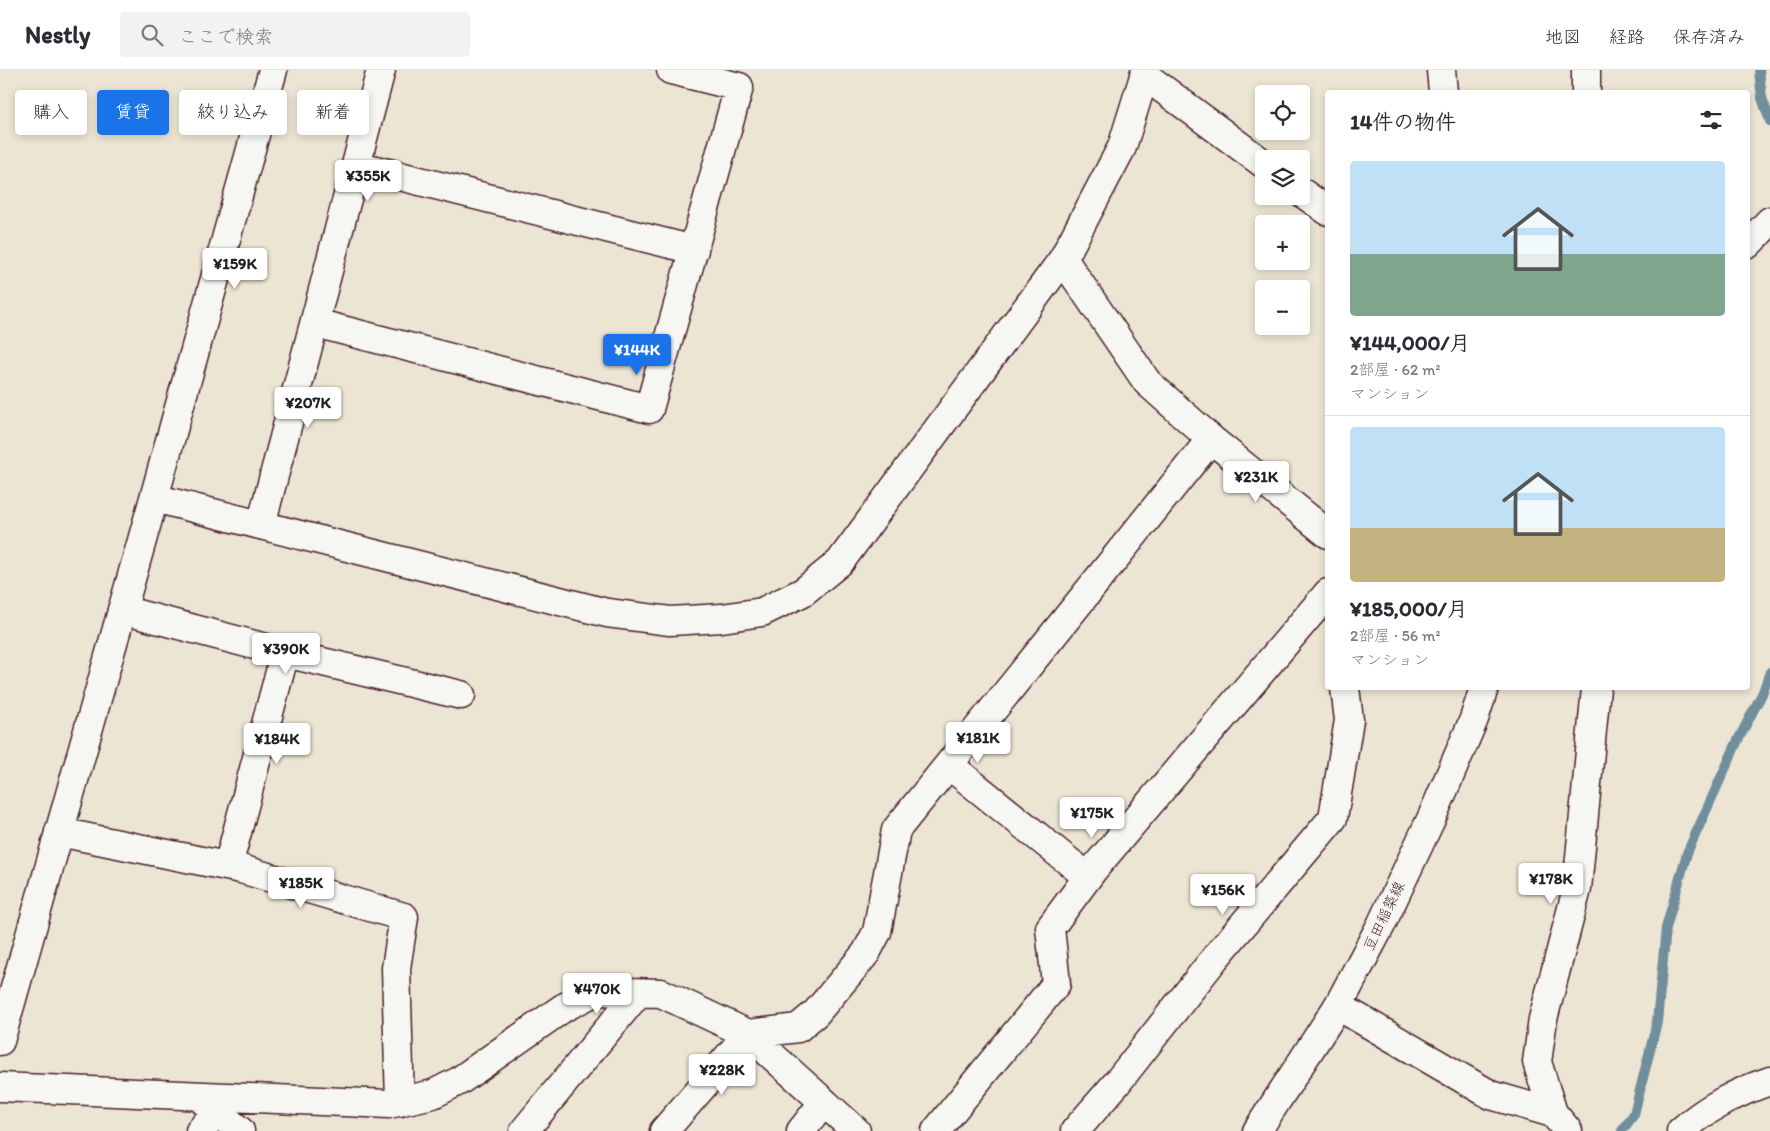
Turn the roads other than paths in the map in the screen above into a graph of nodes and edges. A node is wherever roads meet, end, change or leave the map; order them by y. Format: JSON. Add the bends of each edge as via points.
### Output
{"nodes":[{"id":1,"x":274,"y":70,"type":"edge"},
{"id":2,"x":381,"y":70,"type":"edge"},
{"id":3,"x":671,"y":70,"type":"edge"},
{"id":4,"x":1441,"y":70,"type":"edge"},
{"id":5,"x":1586,"y":70,"type":"edge"},
{"id":6,"x":1145,"y":72,"type":"edge"},
{"id":7,"x":742,"y":79,"type":"edge"},
{"id":8,"x":1443,"y":90,"type":"edge"},
{"id":9,"x":1586,"y":90,"type":"edge"},
{"id":10,"x":1255,"y":157,"type":"edge"},
{"id":11,"x":356,"y":165,"type":"junction"},
{"id":12,"x":1310,"y":198,"type":"edge"},
{"id":13,"x":1325,"y":209,"type":"edge"},
{"id":14,"x":1770,"y":221,"type":"edge"},
{"id":15,"x":1750,"y":242,"type":"edge"},
{"id":16,"x":694,"y":250,"type":"junction"},
{"id":17,"x":1064,"y":259,"type":"junction"},
{"id":18,"x":315,"y":322,"type":"junction"},
{"id":19,"x":1211,"y":439,"type":"junction"},
{"id":20,"x":154,"y":498,"type":"junction"},
{"id":21,"x":261,"y":525,"type":"junction"},
{"id":22,"x":1325,"y":532,"type":"edge"},
{"id":23,"x":1325,"y":597,"type":"edge"},
{"id":24,"x":122,"y":610,"type":"junction"},
{"id":25,"x":285,"y":653,"type":"junction"},
{"id":26,"x":1345,"y":690,"type":"edge"},
{"id":27,"x":1483,"y":690,"type":"edge"},
{"id":28,"x":1596,"y":690,"type":"edge"},
{"id":29,"x":461,"y":695,"type":"dead end"},
{"id":30,"x":949,"y":765,"type":"junction"},
{"id":31,"x":59,"y":832,"type":"junction"},
{"id":32,"x":228,"y":866,"type":"junction"},
{"id":33,"x":1088,"y":877,"type":"junction"},
{"id":34,"x":638,"y":993,"type":"junction"},
{"id":35,"x":1338,"y":1006,"type":"junction"},
{"id":36,"x":748,"y":1034,"type":"junction"},
{"id":37,"x":0,"y":1042,"type":"edge"},
{"id":38,"x":1770,"y":1081,"type":"edge"},
{"id":39,"x":0,"y":1087,"type":"edge"},
{"id":40,"x":400,"y":1102,"type":"junction"},
{"id":41,"x":824,"y":1102,"type":"junction"},
{"id":42,"x":205,"y":1113,"type":"edge"},
{"id":43,"x":1560,"y":1122,"type":"edge"},
{"id":44,"x":240,"y":1131,"type":"edge"},
{"id":45,"x":524,"y":1131,"type":"edge"},
{"id":46,"x":664,"y":1131,"type":"edge"},
{"id":47,"x":801,"y":1131,"type":"edge"},
{"id":48,"x":856,"y":1131,"type":"edge"},
{"id":49,"x":936,"y":1131,"type":"edge"},
{"id":50,"x":1075,"y":1131,"type":"edge"},
{"id":51,"x":1257,"y":1131,"type":"edge"},
{"id":52,"x":1681,"y":1131,"type":"edge"}],
"edges":[{"from":1,"to":20,"type":"street"},
{"from":2,"to":11,"type":"street"},
{"from":3,"to":7,"type":"street"},
{"from":4,"to":8,"type":"street"},
{"from":5,"to":9,"type":"street"},
{"from":6,"to":10,"type":"street"},
{"from":6,"to":17,"type":"street","via":[[1122,147]]},
{"from":7,"to":16,"type":"street"},
{"from":11,"to":16,"type":"street"},
{"from":11,"to":18,"type":"street"},
{"from":12,"to":13,"type":"street"},
{"from":14,"to":15,"type":"street"},
{"from":16,"to":18,"type":"street","via":[[649,409]]},
{"from":17,"to":19,"type":"street","via":[[1147,382]]},
{"from":17,"to":21,"type":"street","via":[[840,562],[803,592],[762,612],[670,621],[608,613]]},
{"from":18,"to":21,"type":"street"},
{"from":19,"to":22,"type":"street"},
{"from":19,"to":30,"type":"street"},
{"from":20,"to":21,"type":"street"},
{"from":20,"to":24,"type":"street"},
{"from":23,"to":33,"type":"street"},
{"from":24,"to":25,"type":"street"},
{"from":24,"to":31,"type":"street"},
{"from":25,"to":29,"type":"street"},
{"from":25,"to":32,"type":"street"},
{"from":26,"to":50,"type":"street","via":[[1349,720],[1333,818]]},
{"from":27,"to":35,"type":"street","name":"豆田稲築線","via":[[1432,817]]},
{"from":28,"to":43,"type":"street","via":[[1577,889],[1544,1019],[1537,1062]]},
{"from":30,"to":33,"type":"street"},
{"from":30,"to":36,"type":"street","via":[[896,830],[877,932],[866,953],[816,1013],[798,1028]]},
{"from":31,"to":32,"type":"street"},
{"from":31,"to":37,"type":"street"},
{"from":32,"to":40,"type":"street","via":[[404,917],[396,968]]},
{"from":33,"to":49,"type":"street","via":[[1050,928],[1056,984]]},
{"from":34,"to":36,"type":"street","via":[[661,993]]},
{"from":34,"to":40,"type":"street","via":[[596,992],[563,1008],[459,1081],[433,1094]]},
{"from":34,"to":45,"type":"street"},
{"from":35,"to":43,"type":"street","via":[[1491,1095]]},
{"from":35,"to":51,"type":"street","name":"豆田稲築線"},
{"from":36,"to":41,"type":"street"},
{"from":36,"to":46,"type":"street"},
{"from":38,"to":52,"type":"street","via":[[1753,1086],[1718,1105]]},
{"from":39,"to":42,"type":"street"},
{"from":40,"to":42,"type":"street"},
{"from":41,"to":47,"type":"street"},
{"from":41,"to":48,"type":"street"},
{"from":42,"to":44,"type":"street"}]}
